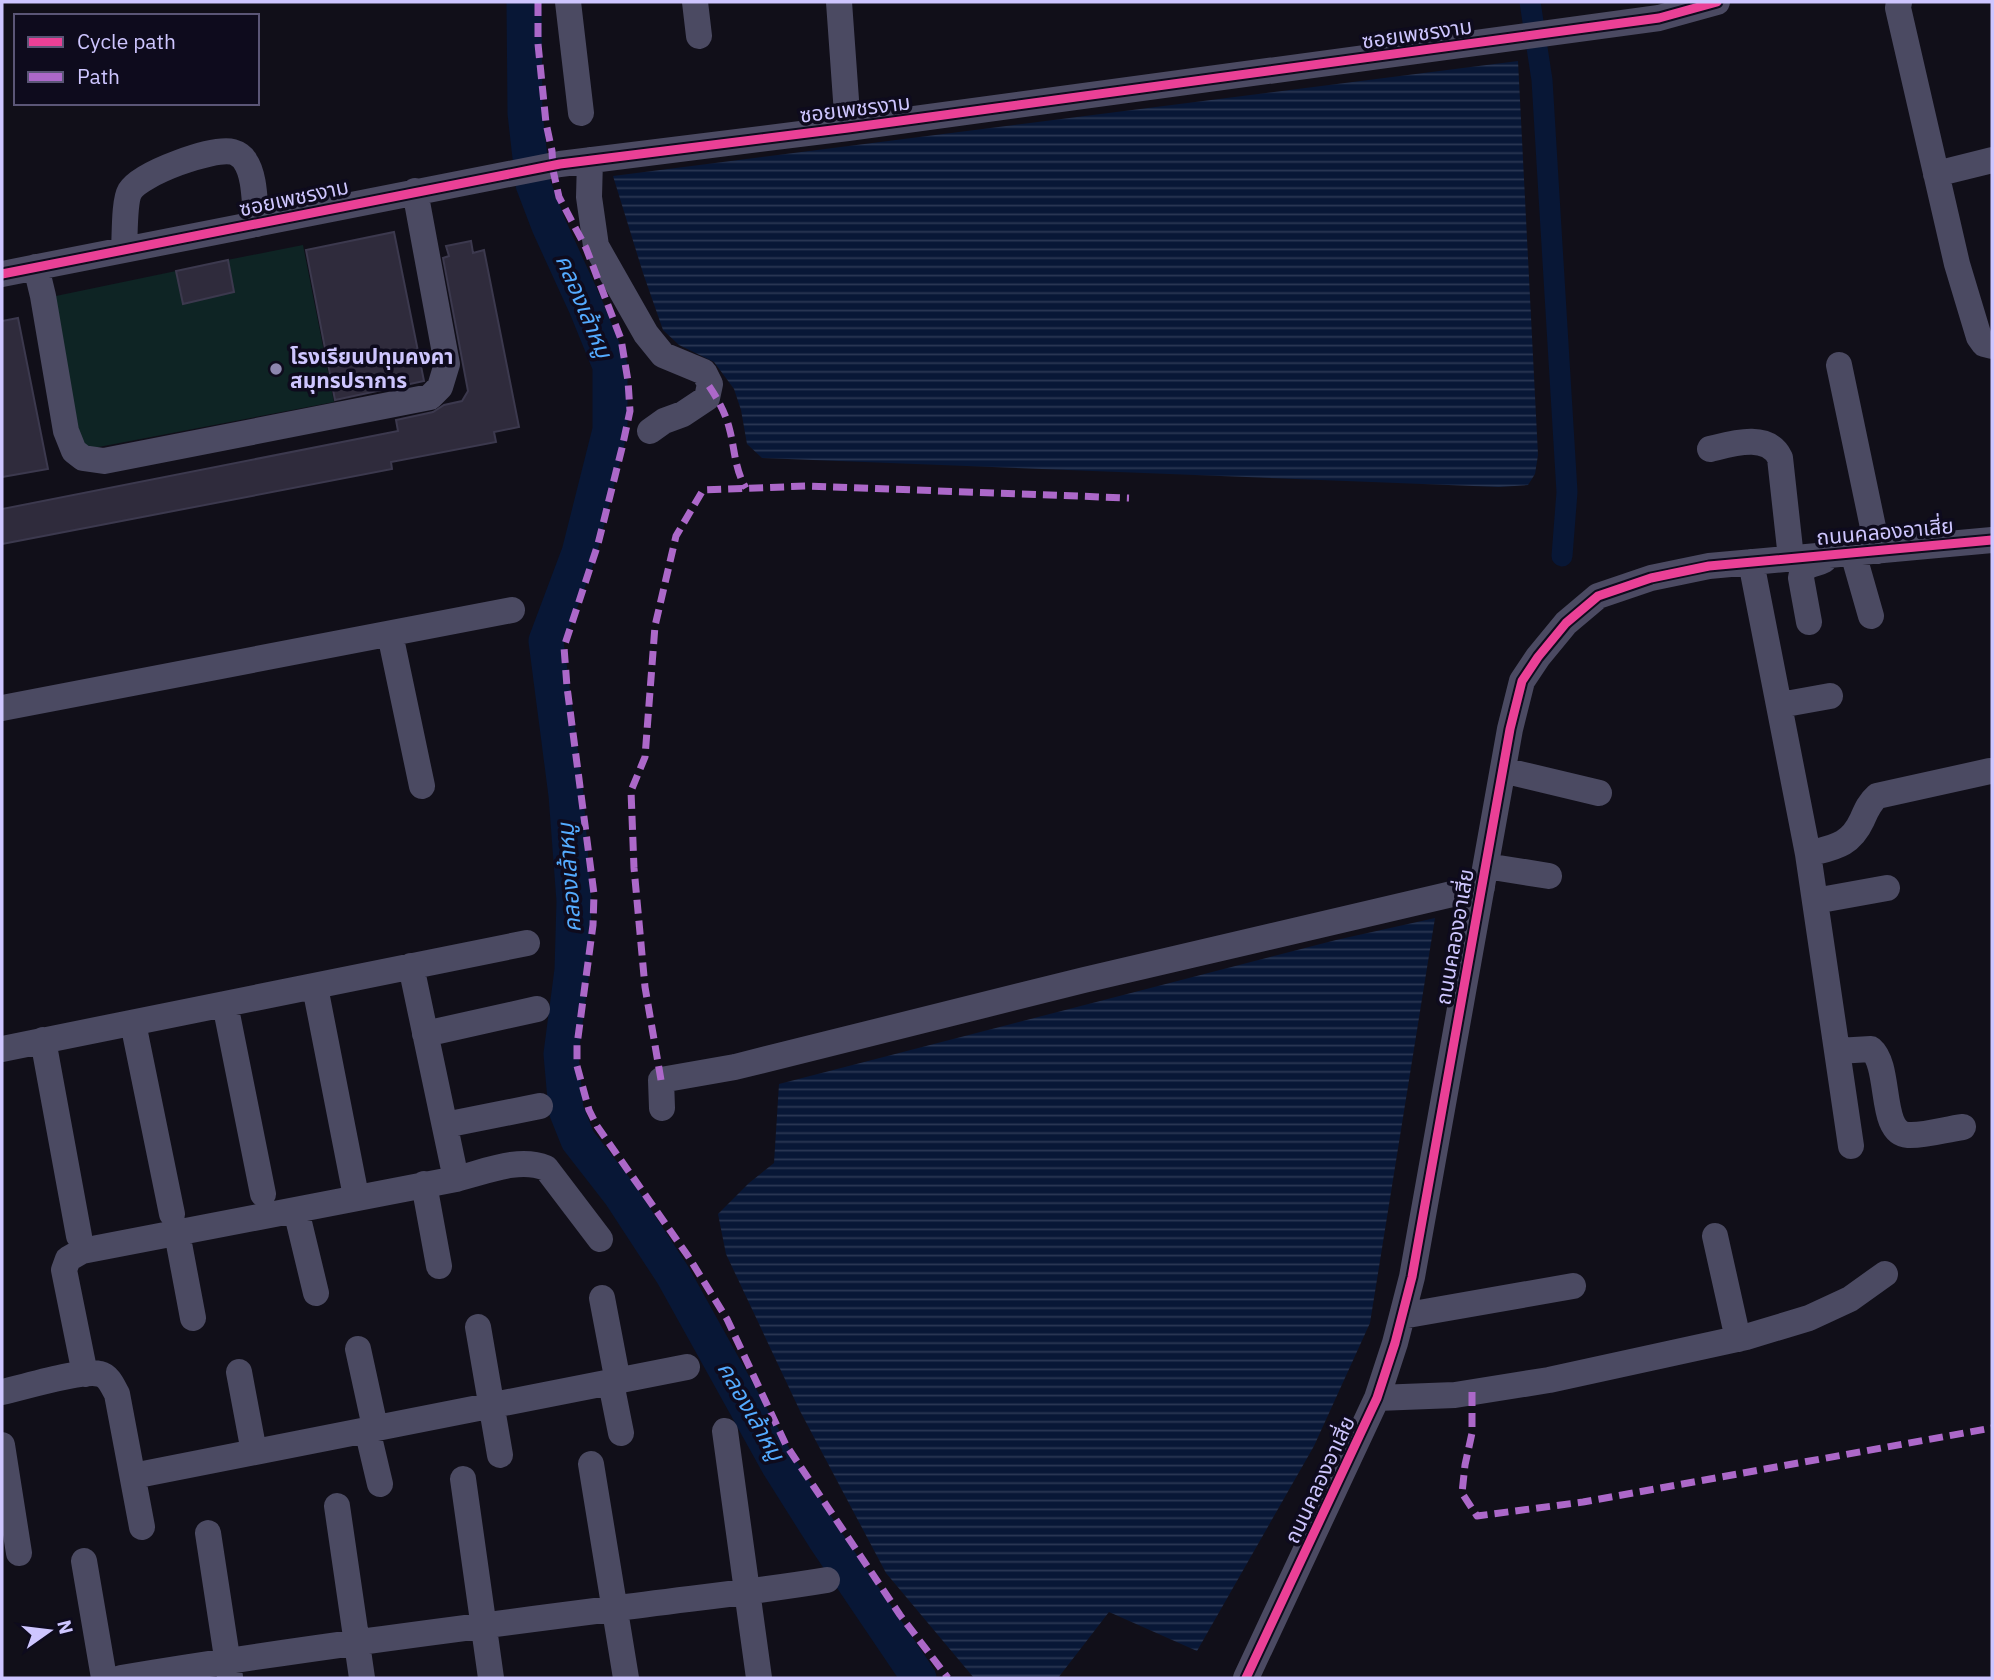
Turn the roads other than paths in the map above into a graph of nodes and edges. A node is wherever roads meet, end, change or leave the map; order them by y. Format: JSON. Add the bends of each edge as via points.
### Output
{"nodes":[{"id":1,"x":568,"y":2,"type":"edge"},
{"id":2,"x":695,"y":2,"type":"edge"},
{"id":3,"x":839,"y":2,"type":"edge"},
{"id":4,"x":1717,"y":2,"type":"edge"},
{"id":5,"x":1899,"y":2,"type":"edge"},
{"id":6,"x":1657,"y":10,"type":"edge"},
{"id":7,"x":699,"y":36,"type":"dead end"},
{"id":8,"x":581,"y":113,"type":"dead end"},
{"id":9,"x":848,"y":128,"type":"junction"},
{"id":10,"x":590,"y":160,"type":"junction"},
{"id":11,"x":1992,"y":160,"type":"edge"},
{"id":12,"x":1936,"y":174,"type":"junction"},
{"id":13,"x":415,"y":191,"type":"junction"},
{"id":14,"x":257,"y":224,"type":"junction"},
{"id":15,"x":124,"y":250,"type":"junction"},
{"id":16,"x":36,"y":267,"type":"junction"},
{"id":17,"x":2,"y":274,"type":"edge"},
{"id":18,"x":1992,"y":346,"type":"edge"},
{"id":19,"x":1839,"y":365,"type":"dead end"},
{"id":20,"x":650,"y":431,"type":"dead end"},
{"id":21,"x":1710,"y":449,"type":"dead end"},
{"id":22,"x":1992,"y":541,"type":"edge"},
{"id":23,"x":1914,"y":548,"type":"dead end"},
{"id":24,"x":1866,"y":552,"type":"junction"},
{"id":25,"x":1823,"y":555,"type":"junction"},
{"id":26,"x":1791,"y":558,"type":"junction"},
{"id":27,"x":1751,"y":562,"type":"junction"},
{"id":28,"x":512,"y":610,"type":"dead end"},
{"id":29,"x":1871,"y":616,"type":"dead end"},
{"id":30,"x":1809,"y":622,"type":"dead end"},
{"id":31,"x":390,"y":634,"type":"junction"},
{"id":32,"x":1830,"y":696,"type":"dead end"},
{"id":33,"x":1780,"y":705,"type":"junction"},
{"id":34,"x":2,"y":708,"type":"edge"},
{"id":35,"x":1503,"y":770,"type":"junction"},
{"id":36,"x":1990,"y":771,"type":"dead end"},
{"id":37,"x":422,"y":786,"type":"dead end"},
{"id":38,"x":1599,"y":793,"type":"dead end"},
{"id":39,"x":1808,"y":854,"type":"junction"},
{"id":40,"x":1484,"y":876,"type":"junction"},
{"id":41,"x":1549,"y":876,"type":"dead end"},
{"id":42,"x":1887,"y":888,"type":"dead end"},
{"id":43,"x":1815,"y":901,"type":"junction"},
{"id":44,"x":527,"y":943,"type":"dead end"},
{"id":45,"x":411,"y":966,"type":"junction"},
{"id":46,"x":315,"y":987,"type":"junction"},
{"id":47,"x":225,"y":1004,"type":"junction"},
{"id":48,"x":537,"y":1010,"type":"dead end"},
{"id":49,"x":133,"y":1023,"type":"junction"},
{"id":50,"x":425,"y":1034,"type":"junction"},
{"id":51,"x":43,"y":1040,"type":"junction"},
{"id":52,"x":2,"y":1049,"type":"edge"},
{"id":53,"x":1837,"y":1051,"type":"junction"},
{"id":54,"x":540,"y":1106,"type":"dead end"},
{"id":55,"x":662,"y":1108,"type":"dead end"},
{"id":56,"x":445,"y":1125,"type":"junction"},
{"id":57,"x":1963,"y":1127,"type":"dead end"},
{"id":58,"x":1851,"y":1146,"type":"dead end"},
{"id":59,"x":456,"y":1179,"type":"junction"},
{"id":60,"x":424,"y":1184,"type":"junction"},
{"id":61,"x":354,"y":1186,"type":"dead end"},
{"id":62,"x":263,"y":1194,"type":"dead end"},
{"id":63,"x":296,"y":1210,"type":"junction"},
{"id":64,"x":174,"y":1223,"type":"junction"},
{"id":65,"x":79,"y":1236,"type":"dead end"},
{"id":66,"x":1715,"y":1236,"type":"dead end"},
{"id":67,"x":600,"y":1239,"type":"dead end"},
{"id":68,"x":439,"y":1266,"type":"dead end"},
{"id":69,"x":1885,"y":1273,"type":"dead end"},
{"id":70,"x":1573,"y":1286,"type":"dead end"},
{"id":71,"x":316,"y":1293,"type":"dead end"},
{"id":72,"x":602,"y":1298,"type":"dead end"},
{"id":73,"x":1402,"y":1316,"type":"junction"},
{"id":74,"x":193,"y":1318,"type":"dead end"},
{"id":75,"x":478,"y":1327,"type":"dead end"},
{"id":76,"x":1738,"y":1339,"type":"junction"},
{"id":77,"x":358,"y":1349,"type":"dead end"},
{"id":78,"x":687,"y":1367,"type":"dead end"},
{"id":79,"x":239,"y":1372,"type":"dead end"},
{"id":80,"x":85,"y":1374,"type":"junction"},
{"id":81,"x":614,"y":1383,"type":"junction"},
{"id":82,"x":2,"y":1392,"type":"edge"},
{"id":83,"x":1377,"y":1398,"type":"junction"},
{"id":84,"x":493,"y":1406,"type":"junction"},
{"id":85,"x":371,"y":1428,"type":"junction"},
{"id":86,"x":725,"y":1431,"type":"dead end"},
{"id":87,"x":621,"y":1433,"type":"dead end"},
{"id":88,"x":2,"y":1445,"type":"edge"},
{"id":89,"x":254,"y":1452,"type":"junction"},
{"id":90,"x":500,"y":1455,"type":"dead end"},
{"id":91,"x":591,"y":1464,"type":"dead end"},
{"id":92,"x":133,"y":1476,"type":"junction"},
{"id":93,"x":463,"y":1479,"type":"dead end"},
{"id":94,"x":380,"y":1484,"type":"dead end"},
{"id":95,"x":337,"y":1506,"type":"dead end"},
{"id":96,"x":142,"y":1527,"type":"dead end"},
{"id":97,"x":208,"y":1533,"type":"dead end"},
{"id":98,"x":19,"y":1553,"type":"dead end"},
{"id":99,"x":84,"y":1561,"type":"dead end"},
{"id":100,"x":827,"y":1580,"type":"dead end"},
{"id":101,"x":748,"y":1593,"type":"junction"},
{"id":102,"x":615,"y":1608,"type":"junction"},
{"id":103,"x":482,"y":1626,"type":"junction"},
{"id":104,"x":357,"y":1642,"type":"junction"},
{"id":105,"x":228,"y":1669,"type":"edge"},
{"id":106,"x":103,"y":1678,"type":"edge"},
{"id":107,"x":121,"y":1678,"type":"edge"},
{"id":108,"x":362,"y":1678,"type":"edge"},
{"id":109,"x":491,"y":1678,"type":"edge"},
{"id":110,"x":626,"y":1678,"type":"edge"},
{"id":111,"x":760,"y":1678,"type":"edge"},
{"id":112,"x":1247,"y":1678,"type":"edge"}],
"edges":[{"from":1,"to":8,"type":"street"},
{"from":2,"to":7,"type":"street"},
{"from":3,"to":9,"type":"street"},
{"from":4,"to":6,"type":"street","name":"ซอยเพชรงาม"},
{"from":5,"to":12,"type":"street"},
{"from":6,"to":9,"type":"street","name":"ซอยเพชรงาม"},
{"from":9,"to":10,"type":"street","name":"ซอยเพชรงาม"},
{"from":10,"to":13,"type":"street","name":"ซอยเพชรงาม"},
{"from":10,"to":20,"type":"street","via":[[589,197],[596,246],[663,355],[704,372],[710,384],[707,398]]},
{"from":11,"to":12,"type":"street"},
{"from":12,"to":18,"type":"street","via":[[1979,337]]},
{"from":13,"to":14,"type":"street","name":"ซอยเพชรงาม"},
{"from":13,"to":16,"type":"street","via":[[447,364],[440,387],[430,397],[210,442],[104,461],[74,452],[66,431]]},
{"from":14,"to":15,"type":"street","name":"ซอยเพชรงาม"},
{"from":14,"to":15,"type":"street","via":[[245,160],[234,152],[219,152],[139,180],[128,193]]},
{"from":15,"to":16,"type":"street","name":"ซอยเพชรงาม"},
{"from":16,"to":17,"type":"street","name":"ซอยเพชรงาม"},
{"from":19,"to":24,"type":"street"},
{"from":21,"to":26,"type":"street","via":[[1748,441],[1777,451]]},
{"from":22,"to":23,"type":"street"},
{"from":22,"to":24,"type":"street","name":"ถนนคลองอาเสี่ย"},
{"from":24,"to":25,"type":"street","name":"ถนนคลองอาเสี่ย"},
{"from":24,"to":29,"type":"street"},
{"from":25,"to":26,"type":"street","name":"ถนนคลองอาเสี่ย"},
{"from":25,"to":30,"type":"street","via":[[1824,560],[1802,570]]},
{"from":26,"to":27,"type":"street","name":"ถนนคลองอาเสี่ย"},
{"from":27,"to":33,"type":"street"},
{"from":27,"to":35,"type":"street","name":"ถนนคลองอาเสี่ย","via":[[1651,578],[1598,596],[1566,623],[1522,681]]},
{"from":28,"to":31,"type":"street"},
{"from":31,"to":34,"type":"street"},
{"from":31,"to":37,"type":"street"},
{"from":32,"to":33,"type":"street"},
{"from":33,"to":39,"type":"street"},
{"from":35,"to":38,"type":"street"},
{"from":35,"to":40,"type":"street","name":"ถนนคลองอาเสี่ย"},
{"from":36,"to":39,"type":"street","via":[[1877,796],[1853,837]]},
{"from":39,"to":43,"type":"street"},
{"from":40,"to":41,"type":"street"},
{"from":40,"to":55,"type":"street","via":[[735,1066],[661,1080]]},
{"from":40,"to":73,"type":"street","name":"ถนนคลองอาเสี่ย"},
{"from":42,"to":43,"type":"street"},
{"from":43,"to":53,"type":"street"},
{"from":44,"to":45,"type":"street"},
{"from":45,"to":46,"type":"street"},
{"from":45,"to":50,"type":"street"},
{"from":46,"to":47,"type":"street"},
{"from":46,"to":61,"type":"street"},
{"from":47,"to":49,"type":"street"},
{"from":47,"to":62,"type":"street"},
{"from":48,"to":50,"type":"street"},
{"from":49,"to":51,"type":"street"},
{"from":49,"to":64,"type":"street"},
{"from":50,"to":56,"type":"street"},
{"from":51,"to":52,"type":"street"},
{"from":51,"to":65,"type":"street"},
{"from":53,"to":57,"type":"street","via":[[1871,1049],[1876,1054],[1892,1125],[1899,1133]]},
{"from":53,"to":58,"type":"street"},
{"from":54,"to":56,"type":"street"},
{"from":56,"to":59,"type":"street"},
{"from":59,"to":60,"type":"street"},
{"from":59,"to":67,"type":"street","via":[[535,1163],[546,1168]]},
{"from":60,"to":63,"type":"street"},
{"from":60,"to":68,"type":"street"},
{"from":63,"to":64,"type":"street"},
{"from":63,"to":71,"type":"street"},
{"from":64,"to":74,"type":"street"},
{"from":64,"to":80,"type":"street","via":[[68,1259],[65,1270]]},
{"from":66,"to":76,"type":"street"},
{"from":69,"to":76,"type":"street","via":[[1850,1299],[1809,1318]]},
{"from":70,"to":73,"type":"street"},
{"from":72,"to":81,"type":"street"},
{"from":73,"to":83,"type":"street","name":"ถนนคลองอาเสี่ย"},
{"from":75,"to":84,"type":"street"},
{"from":76,"to":83,"type":"street","via":[[1549,1380],[1455,1395]]},
{"from":77,"to":85,"type":"street"},
{"from":78,"to":81,"type":"street"},
{"from":79,"to":89,"type":"street"},
{"from":80,"to":82,"type":"street"},
{"from":80,"to":92,"type":"street","via":[[101,1374],[117,1394]]},
{"from":81,"to":84,"type":"street"},
{"from":81,"to":87,"type":"street"},
{"from":83,"to":112,"type":"street","name":"ถนนคลองอาเสี่ย"},
{"from":84,"to":85,"type":"street"},
{"from":84,"to":90,"type":"street"},
{"from":85,"to":89,"type":"street"},
{"from":85,"to":94,"type":"street"},
{"from":86,"to":101,"type":"street"},
{"from":88,"to":98,"type":"street"},
{"from":89,"to":92,"type":"street"},
{"from":91,"to":102,"type":"street"},
{"from":92,"to":96,"type":"street"},
{"from":93,"to":103,"type":"street"},
{"from":95,"to":104,"type":"street"},
{"from":97,"to":105,"type":"street"},
{"from":99,"to":106,"type":"street"},
{"from":100,"to":101,"type":"street"},
{"from":101,"to":102,"type":"street"},
{"from":101,"to":111,"type":"street"},
{"from":102,"to":103,"type":"street"},
{"from":102,"to":110,"type":"street"},
{"from":103,"to":104,"type":"street"},
{"from":103,"to":109,"type":"street"},
{"from":104,"to":105,"type":"street"},
{"from":104,"to":108,"type":"street"},
{"from":105,"to":107,"type":"street"}]}
